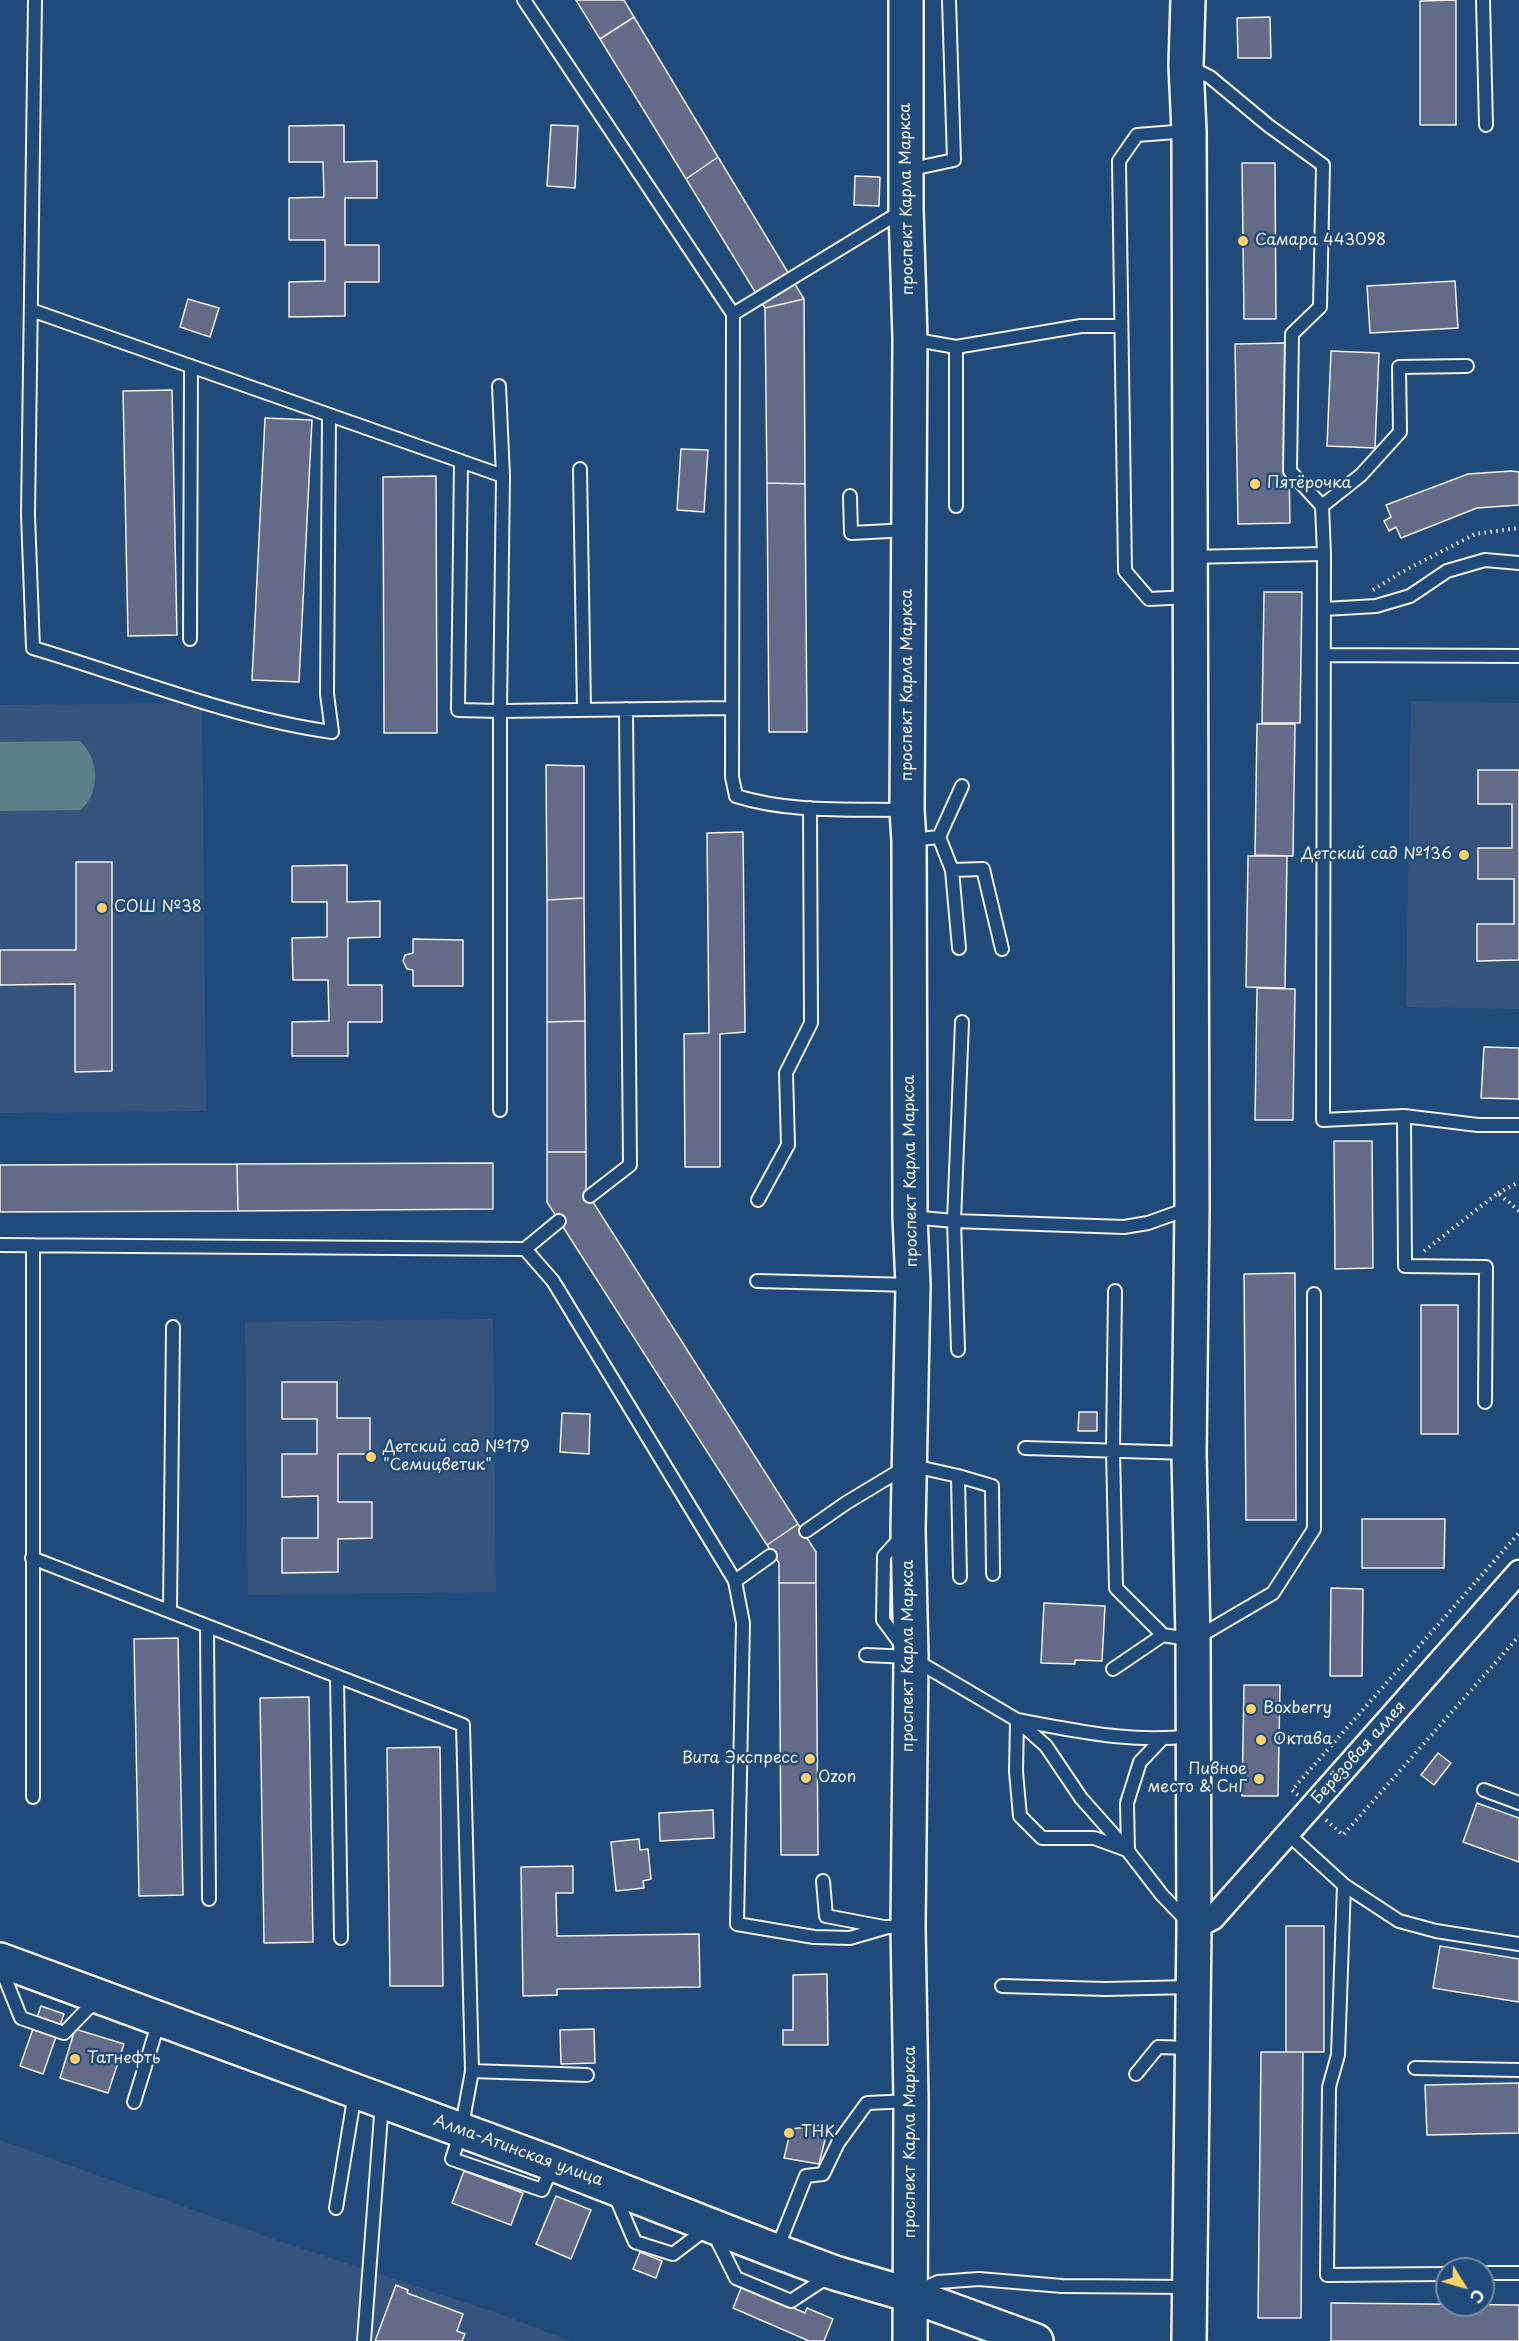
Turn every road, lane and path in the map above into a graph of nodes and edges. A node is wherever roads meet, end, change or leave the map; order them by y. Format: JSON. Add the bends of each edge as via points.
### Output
{"nodes":[{"id":1,"x":35,"y":0,"type":"edge"},
{"id":2,"x":524,"y":0,"type":"edge"},
{"id":3,"x":906,"y":0,"type":"edge"},
{"id":4,"x":949,"y":0,"type":"edge"},
{"id":5,"x":1188,"y":0,"type":"edge"},
{"id":6,"x":1483,"y":0,"type":"edge"},
{"id":7,"x":1186,"y":65,"type":"junction"},
{"id":8,"x":1486,"y":125,"type":"dead end"},
{"id":9,"x":1189,"y":131,"type":"junction"},
{"id":10,"x":906,"y":170,"type":"junction"},
{"id":11,"x":906,"y":209,"type":"junction"},
{"id":12,"x":31,"y":310,"type":"junction"},
{"id":13,"x":733,"y":314,"type":"junction"},
{"id":14,"x":1121,"y":326,"type":"junction"},
{"id":15,"x":910,"y":339,"type":"junction"},
{"id":16,"x":956,"y":347,"type":"junction"},
{"id":17,"x":190,"y":366,"type":"junction"},
{"id":18,"x":1467,"y":366,"type":"dead end"},
{"id":19,"x":499,"y":386,"type":"dead end"},
{"id":20,"x":329,"y":415,"type":"junction"},
{"id":21,"x":461,"y":461,"type":"junction"},
{"id":22,"x":580,"y":469,"type":"dead end"},
{"id":23,"x":503,"y":476,"type":"junction"},
{"id":24,"x":850,"y":496,"type":"dead end"},
{"id":25,"x":956,"y":506,"type":"dead end"},
{"id":26,"x":1322,"y":506,"type":"junction"},
{"id":27,"x":1519,"y":528,"type":"edge"},
{"id":28,"x":909,"y":530,"type":"junction"},
{"id":29,"x":1324,"y":554,"type":"junction"},
{"id":30,"x":1189,"y":557,"type":"junction"},
{"id":31,"x":1519,"y":563,"type":"edge"},
{"id":32,"x":1189,"y":597,"type":"junction"},
{"id":33,"x":1344,"y":608,"type":"junction"},
{"id":34,"x":1324,"y":609,"type":"junction"},
{"id":35,"x":190,"y":639,"type":"dead end"},
{"id":36,"x":1324,"y":655,"type":"junction"},
{"id":37,"x":1519,"y":656,"type":"edge"},
{"id":38,"x":732,"y":708,"type":"junction"},
{"id":39,"x":626,"y":709,"type":"junction"},
{"id":40,"x":584,"y":710,"type":"junction"},
{"id":41,"x":500,"y":711,"type":"junction"},
{"id":42,"x":962,"y":786,"type":"dead end"},
{"id":43,"x":810,"y":808,"type":"junction"},
{"id":44,"x":918,"y":829,"type":"junction"},
{"id":45,"x":952,"y":870,"type":"junction"},
{"id":46,"x":959,"y":948,"type":"dead end"},
{"id":47,"x":1002,"y":950,"type":"dead end"},
{"id":48,"x":962,"y":1022,"type":"dead end"},
{"id":49,"x":500,"y":1110,"type":"dead end"},
{"id":50,"x":1404,"y":1116,"type":"junction"},
{"id":51,"x":1519,"y":1125,"type":"edge"},
{"id":52,"x":1519,"y":1182,"type":"edge"},
{"id":53,"x":1498,"y":1193,"type":"junction"},
{"id":54,"x":590,"y":1196,"type":"dead end"},
{"id":55,"x":758,"y":1200,"type":"dead end"},
{"id":56,"x":1192,"y":1207,"type":"junction"},
{"id":57,"x":1519,"y":1211,"type":"edge"},
{"id":58,"x":910,"y":1217,"type":"junction"},
{"id":59,"x":559,"y":1221,"type":"dead end"},
{"id":60,"x":954,"y":1221,"type":"junction"},
{"id":61,"x":0,"y":1245,"type":"edge"},
{"id":62,"x":33,"y":1245,"type":"junction"},
{"id":63,"x":525,"y":1248,"type":"junction"},
{"id":64,"x":1405,"y":1266,"type":"junction"},
{"id":65,"x":757,"y":1281,"type":"dead end"},
{"id":66,"x":913,"y":1285,"type":"junction"},
{"id":67,"x":1114,"y":1291,"type":"dead end"},
{"id":68,"x":1314,"y":1294,"type":"dead end"},
{"id":69,"x":173,"y":1327,"type":"dead end"},
{"id":70,"x":958,"y":1350,"type":"dead end"},
{"id":71,"x":1485,"y":1402,"type":"dead end"},
{"id":72,"x":1025,"y":1448,"type":"dead end"},
{"id":73,"x":1113,"y":1450,"type":"junction"},
{"id":74,"x":1189,"y":1453,"type":"junction"},
{"id":75,"x":909,"y":1465,"type":"junction"},
{"id":76,"x":958,"y":1476,"type":"junction"},
{"id":77,"x":806,"y":1531,"type":"dead end"},
{"id":78,"x":770,"y":1556,"type":"dead end"},
{"id":79,"x":32,"y":1558,"type":"junction"},
{"id":80,"x":1519,"y":1572,"type":"edge"},
{"id":81,"x":993,"y":1574,"type":"dead end"},
{"id":82,"x":960,"y":1577,"type":"dead end"},
{"id":83,"x":735,"y":1581,"type":"junction"},
{"id":84,"x":170,"y":1611,"type":"junction"},
{"id":85,"x":207,"y":1626,"type":"junction"},
{"id":86,"x":1178,"y":1637,"type":"junction"},
{"id":87,"x":866,"y":1655,"type":"dead end"},
{"id":88,"x":911,"y":1657,"type":"junction"},
{"id":89,"x":1113,"y":1669,"type":"dead end"},
{"id":90,"x":337,"y":1676,"type":"junction"},
{"id":91,"x":1017,"y":1720,"type":"junction"},
{"id":92,"x":1193,"y":1736,"type":"junction"},
{"id":93,"x":1161,"y":1740,"type":"junction"},
{"id":94,"x":1484,"y":1790,"type":"dead end"},
{"id":95,"x":33,"y":1797,"type":"dead end"},
{"id":96,"x":1519,"y":1803,"type":"edge"},
{"id":97,"x":1287,"y":1833,"type":"junction"},
{"id":98,"x":1128,"y":1851,"type":"junction"},
{"id":99,"x":822,"y":1881,"type":"dead end"},
{"id":100,"x":1344,"y":1884,"type":"junction"},
{"id":101,"x":209,"y":1899,"type":"dead end"},
{"id":102,"x":898,"y":1927,"type":"junction"},
{"id":103,"x":1194,"y":1928,"type":"junction"},
{"id":104,"x":341,"y":1938,"type":"dead end"},
{"id":105,"x":1519,"y":1944,"type":"edge"},
{"id":106,"x":0,"y":1960,"type":"edge"},
{"id":107,"x":0,"y":1966,"type":"edge"},
{"id":108,"x":1002,"y":1986,"type":"dead end"},
{"id":109,"x":1192,"y":1987,"type":"junction"},
{"id":110,"x":100,"y":1997,"type":"junction"},
{"id":111,"x":159,"y":2020,"type":"junction"},
{"id":112,"x":1192,"y":2048,"type":"junction"},
{"id":113,"x":1416,"y":2068,"type":"dead end"},
{"id":114,"x":1519,"y":2070,"type":"edge"},
{"id":115,"x":472,"y":2071,"type":"junction"},
{"id":116,"x":1136,"y":2074,"type":"dead end"},
{"id":117,"x":587,"y":2075,"type":"dead end"},
{"id":118,"x":369,"y":2096,"type":"junction"},
{"id":119,"x":134,"y":2102,"type":"dead end"},
{"id":120,"x":911,"y":2102,"type":"junction"},
{"id":121,"x":461,"y":2131,"type":"junction"},
{"id":122,"x":336,"y":2208,"type":"dead end"},
{"id":123,"x":710,"y":2226,"type":"junction"},
{"id":124,"x":777,"y":2251,"type":"junction"},
{"id":125,"x":834,"y":2272,"type":"junction"},
{"id":126,"x":1495,"y":2273,"type":"edge"},
{"id":127,"x":1519,"y":2273,"type":"edge"},
{"id":128,"x":1435,"y":2274,"type":"edge"},
{"id":129,"x":1190,"y":2287,"type":"junction"},
{"id":130,"x":910,"y":2295,"type":"junction"},
{"id":131,"x":363,"y":2341,"type":"edge"},
{"id":132,"x":910,"y":2341,"type":"edge"},
{"id":133,"x":1035,"y":2341,"type":"edge"},
{"id":134,"x":1189,"y":2341,"type":"edge"}],
"edges":[{"from":1,"to":12,"type":"lane"},
{"from":2,"to":13,"type":"lane"},
{"from":3,"to":10,"type":"main road","name":"проспект Карла Маркса"},
{"from":4,"to":10,"type":"lane","via":[[954,160]]},
{"from":5,"to":7,"type":"main road"},
{"from":6,"to":8,"type":"lane"},
{"from":7,"to":9,"type":"main road"},
{"from":7,"to":26,"type":"lane","via":[[1210,77],[1323,165],[1320,307],[1292,334],[1290,471]]},
{"from":9,"to":14,"type":"lane","via":[[1137,135],[1119,161]]},
{"from":9,"to":30,"type":"main road"},
{"from":10,"to":11,"type":"main road","name":"проспект Карла Маркса"},
{"from":11,"to":13,"type":"lane"},
{"from":11,"to":15,"type":"main road","name":"проспект Карла Маркса"},
{"from":12,"to":17,"type":"lane"},
{"from":12,"to":20,"type":"lane","via":[[28,515],[33,648],[217,705],[332,732],[327,694]]},
{"from":13,"to":38,"type":"lane"},
{"from":14,"to":16,"type":"lane","via":[[1082,326]]},
{"from":14,"to":32,"type":"lane","via":[[1125,571],[1149,599]]},
{"from":15,"to":16,"type":"lane"},
{"from":15,"to":28,"type":"main road","name":"проспект Карла Маркса"},
{"from":16,"to":25,"type":"lane"},
{"from":17,"to":20,"type":"lane"},
{"from":17,"to":35,"type":"lane"},
{"from":18,"to":26,"type":"lane","via":[[1400,367],[1400,432],[1361,475]]},
{"from":19,"to":23,"type":"lane"},
{"from":20,"to":21,"type":"lane"},
{"from":21,"to":23,"type":"lane"},
{"from":21,"to":41,"type":"lane","via":[[458,710]]},
{"from":22,"to":40,"type":"lane"},
{"from":23,"to":41,"type":"lane"},
{"from":24,"to":28,"type":"lane","via":[[851,533]]},
{"from":26,"to":29,"type":"lane"},
{"from":27,"to":33,"type":"path","via":[[1475,534]]},
{"from":28,"to":44,"type":"main road","name":"проспект Карла Маркса"},
{"from":29,"to":30,"type":"lane"},
{"from":29,"to":34,"type":"lane"},
{"from":30,"to":32,"type":"main road"},
{"from":31,"to":33,"type":"lane","via":[[1485,560],[1447,571],[1410,596],[1376,606]]},
{"from":32,"to":56,"type":"main road"},
{"from":33,"to":34,"type":"lane"},
{"from":34,"to":36,"type":"lane"},
{"from":36,"to":37,"type":"lane"},
{"from":36,"to":50,"type":"lane","via":[[1323,1120]]},
{"from":38,"to":39,"type":"lane"},
{"from":38,"to":43,"type":"lane","via":[[735,796]]},
{"from":39,"to":40,"type":"lane"},
{"from":39,"to":54,"type":"lane","via":[[630,1165]]},
{"from":40,"to":41,"type":"lane"},
{"from":41,"to":49,"type":"lane"},
{"from":42,"to":44,"type":"lane"},
{"from":43,"to":44,"type":"lane"},
{"from":43,"to":55,"type":"lane","via":[[811,1023],[786,1073],[788,1145]]},
{"from":44,"to":45,"type":"lane"},
{"from":44,"to":58,"type":"main road","name":"проспект Карла Маркса"},
{"from":45,"to":46,"type":"lane"},
{"from":45,"to":47,"type":"lane","via":[[983,869]]},
{"from":48,"to":60,"type":"lane"},
{"from":50,"to":51,"type":"lane","via":[[1478,1125]]},
{"from":50,"to":64,"type":"lane"},
{"from":52,"to":53,"type":"path"},
{"from":53,"to":57,"type":"path"},
{"from":53,"to":64,"type":"path"},
{"from":56,"to":60,"type":"lane","via":[[1179,1214],[1124,1227]]},
{"from":56,"to":74,"type":"main road"},
{"from":58,"to":60,"type":"lane"},
{"from":58,"to":66,"type":"main road","name":"проспект Карла Маркса"},
{"from":59,"to":63,"type":"lane"},
{"from":60,"to":70,"type":"lane"},
{"from":61,"to":62,"type":"lane"},
{"from":62,"to":63,"type":"lane"},
{"from":62,"to":79,"type":"lane"},
{"from":63,"to":83,"type":"lane","via":[[552,1281]]},
{"from":64,"to":71,"type":"lane","via":[[1486,1267]]},
{"from":65,"to":66,"type":"lane"},
{"from":66,"to":75,"type":"main road","name":"проспект Карла Маркса"},
{"from":67,"to":73,"type":"lane"},
{"from":68,"to":86,"type":"lane","via":[[1314,1529],[1273,1593]]},
{"from":69,"to":84,"type":"lane"},
{"from":72,"to":73,"type":"lane"},
{"from":73,"to":74,"type":"lane"},
{"from":73,"to":86,"type":"lane","via":[[1116,1588]]},
{"from":74,"to":86,"type":"main road"},
{"from":75,"to":76,"type":"lane"},
{"from":75,"to":77,"type":"lane"},
{"from":75,"to":88,"type":"main road","name":"проспект Карла Маркса"},
{"from":76,"to":81,"type":"lane","via":[[992,1486]]},
{"from":76,"to":82,"type":"lane"},
{"from":78,"to":83,"type":"lane"},
{"from":79,"to":84,"type":"lane"},
{"from":79,"to":95,"type":"lane"},
{"from":80,"to":97,"type":"street","name":"Берёзовая аллея"},
{"from":83,"to":102,"type":"lane","via":[[743,1623],[737,1924],[814,1937],[850,1938]]},
{"from":84,"to":85,"type":"lane"},
{"from":85,"to":90,"type":"lane"},
{"from":85,"to":101,"type":"lane"},
{"from":86,"to":89,"type":"lane"},
{"from":86,"to":92,"type":"main road"},
{"from":87,"to":88,"type":"lane"},
{"from":88,"to":91,"type":"lane"},
{"from":88,"to":102,"type":"main road","name":"проспект Карла Маркса"},
{"from":90,"to":104,"type":"lane"},
{"from":90,"to":115,"type":"lane","via":[[463,1725]]},
{"from":91,"to":93,"type":"lane"},
{"from":91,"to":98,"type":"lane","via":[[1046,1746],[1081,1798]]},
{"from":91,"to":98,"type":"lane","via":[[1020,1816],[1042,1838],[1094,1838]]},
{"from":92,"to":93,"type":"lane"},
{"from":92,"to":103,"type":"main road"},
{"from":93,"to":98,"type":"lane","via":[[1140,1762],[1127,1803]]},
{"from":94,"to":96,"type":"lane"},
{"from":97,"to":100,"type":"lane"},
{"from":97,"to":103,"type":"street","name":"Берёзовая аллея","via":[[1213,1918]]},
{"from":98,"to":103,"type":"lane"},
{"from":99,"to":102,"type":"lane","via":[[826,1916]]},
{"from":100,"to":105,"type":"lane","via":[[1399,1921]]},
{"from":100,"to":128,"type":"lane","via":[[1338,2055],[1329,2087],[1327,2275]]},
{"from":102,"to":120,"type":"main road","name":"проспект Карла Маркса"},
{"from":103,"to":109,"type":"main road"},
{"from":106,"to":110,"type":"main road","name":"Алма-Атинская улица"},
{"from":107,"to":110,"type":"lane","via":[[21,2018],[64,2033]]},
{"from":108,"to":109,"type":"lane"},
{"from":109,"to":112,"type":"main road"},
{"from":110,"to":111,"type":"main road","name":"Алма-Атинская улица"},
{"from":111,"to":118,"type":"main road","name":"Алма-Атинская улица"},
{"from":111,"to":119,"type":"lane"},
{"from":112,"to":116,"type":"lane","via":[[1158,2047]]},
{"from":112,"to":129,"type":"main road"},
{"from":113,"to":114,"type":"lane"},
{"from":115,"to":117,"type":"lane"},
{"from":115,"to":121,"type":"lane"},
{"from":118,"to":121,"type":"main road","name":"Алма-Атинская улица"},
{"from":118,"to":122,"type":"lane"},
{"from":118,"to":131,"type":"lane"},
{"from":120,"to":124,"type":"lane","via":[[867,2103],[838,2143],[823,2174],[806,2176]]},
{"from":120,"to":130,"type":"main road","name":"проспект Карла Маркса"},
{"from":121,"to":123,"type":"main road","name":"Алма-Атинская улица"},
{"from":123,"to":124,"type":"main road","name":"Алма-Атинская улица"},
{"from":123,"to":125,"type":"lane","via":[[736,2278],[791,2301]]},
{"from":124,"to":125,"type":"main road","name":"Алма-Атинская улица"},
{"from":125,"to":130,"type":"main road","name":"Алма-Атинская улица"},
{"from":126,"to":127,"type":"lane"},
{"from":129,"to":130,"type":"lane","via":[[1062,2286],[979,2279],[938,2282]]},
{"from":129,"to":134,"type":"main road"},
{"from":130,"to":132,"type":"main road","name":"проспект Карла Маркса"},
{"from":130,"to":133,"type":"main road","name":"Алма-Атинская улица"}]}
